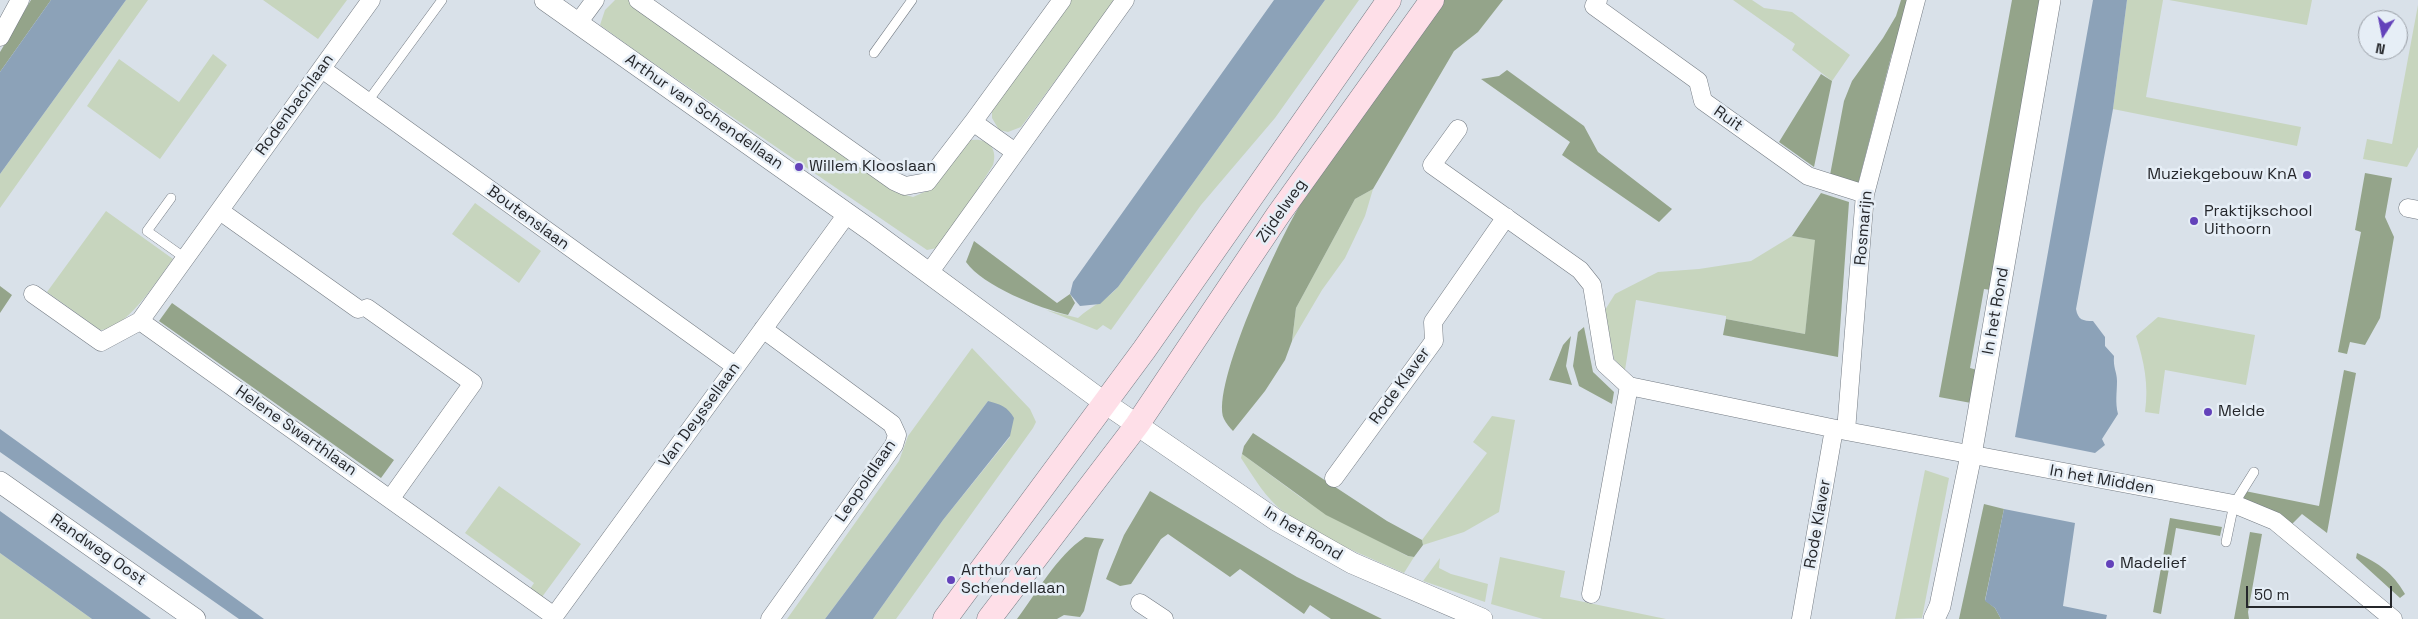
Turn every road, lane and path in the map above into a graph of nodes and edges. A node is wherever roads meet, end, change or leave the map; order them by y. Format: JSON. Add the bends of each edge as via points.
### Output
{"nodes":[{"id":1,"x":20,"y":0,"type":"edge"},
{"id":2,"x":371,"y":0,"type":"edge"},
{"id":3,"x":442,"y":0,"type":"edge"},
{"id":4,"x":545,"y":0,"type":"edge"},
{"id":5,"x":594,"y":0,"type":"edge"},
{"id":6,"x":638,"y":0,"type":"edge"},
{"id":7,"x":912,"y":0,"type":"edge"},
{"id":8,"x":1062,"y":0,"type":"edge"},
{"id":9,"x":1125,"y":0,"type":"edge"},
{"id":10,"x":1389,"y":0,"type":"edge"},
{"id":11,"x":1432,"y":0,"type":"edge"},
{"id":12,"x":1598,"y":0,"type":"edge"},
{"id":13,"x":1916,"y":0,"type":"edge"},
{"id":14,"x":2050,"y":0,"type":"edge"},
{"id":15,"x":578,"y":23,"type":"junction"},
{"id":16,"x":0,"y":38,"type":"edge"},
{"id":17,"x":874,"y":53,"type":"dead end"},
{"id":18,"x":322,"y":69,"type":"junction"},
{"id":19,"x":368,"y":102,"type":"junction"},
{"id":20,"x":974,"y":122,"type":"junction"},
{"id":21,"x":1458,"y":129,"type":"dead end"},
{"id":22,"x":1014,"y":152,"type":"junction"},
{"id":23,"x":1865,"y":194,"type":"junction"},
{"id":24,"x":171,"y":198,"type":"dead end"},
{"id":25,"x":220,"y":211,"type":"junction"},
{"id":26,"x":847,"y":214,"type":"junction"},
{"id":27,"x":1506,"y":217,"type":"junction"},
{"id":28,"x":186,"y":258,"type":"junction"},
{"id":29,"x":929,"y":273,"type":"junction"},
{"id":30,"x":34,"y":294,"type":"dead end"},
{"id":31,"x":140,"y":322,"type":"junction"},
{"id":32,"x":763,"y":329,"type":"junction"},
{"id":33,"x":735,"y":366,"type":"junction"},
{"id":34,"x":1629,"y":386,"type":"junction"},
{"id":35,"x":1105,"y":402,"type":"junction"},
{"id":36,"x":1137,"y":425,"type":"junction"},
{"id":37,"x":1840,"y":430,"type":"junction"},
{"id":38,"x":1971,"y":455,"type":"junction"},
{"id":39,"x":2254,"y":472,"type":"dead end"},
{"id":40,"x":1334,"y":478,"type":"dead end"},
{"id":41,"x":0,"y":482,"type":"edge"},
{"id":42,"x":391,"y":498,"type":"junction"},
{"id":43,"x":2234,"y":504,"type":"junction"},
{"id":44,"x":2226,"y":542,"type":"dead end"},
{"id":45,"x":1591,"y":594,"type":"dead end"},
{"id":46,"x":1140,"y":603,"type":"dead end"},
{"id":47,"x":553,"y":617,"type":"edge"},
{"id":48,"x":195,"y":619,"type":"edge"},
{"id":49,"x":770,"y":619,"type":"edge"},
{"id":50,"x":945,"y":619,"type":"edge"},
{"id":51,"x":989,"y":619,"type":"edge"},
{"id":52,"x":1164,"y":619,"type":"edge"},
{"id":53,"x":1482,"y":619,"type":"edge"},
{"id":54,"x":1801,"y":619,"type":"edge"},
{"id":55,"x":1934,"y":619,"type":"edge"},
{"id":56,"x":2393,"y":619,"type":"edge"}],
"edges":[{"from":1,"to":16,"type":"street"},
{"from":2,"to":18,"type":"street","name":"Rodenbachlaan"},
{"from":3,"to":19,"type":"lane"},
{"from":4,"to":15,"type":"street","name":"Arthur van Schendellaan"},
{"from":5,"to":15,"type":"street"},
{"from":6,"to":20,"type":"street","via":[[886,176],[906,186],[927,182]]},
{"from":7,"to":17,"type":"lane"},
{"from":8,"to":20,"type":"street"},
{"from":9,"to":22,"type":"street"},
{"from":10,"to":35,"type":"main road","name":"Zijdelweg"},
{"from":11,"to":36,"type":"main road","name":"Zijdelweg","via":[[1278,215]]},
{"from":12,"to":23,"type":"street","name":"Ruit","via":[[1594,6],[1698,81],[1703,101],[1808,176]]},
{"from":13,"to":23,"type":"street","name":"Rosmarijn"},
{"from":14,"to":38,"type":"street","name":"In het Rond"},
{"from":15,"to":26,"type":"street","name":"Arthur van Schendellaan"},
{"from":18,"to":19,"type":"street","name":"Boutenslaan"},
{"from":18,"to":25,"type":"street","name":"Rodenbachlaan"},
{"from":19,"to":33,"type":"street","name":"Boutenslaan"},
{"from":20,"to":22,"type":"street"},
{"from":21,"to":27,"type":"street","via":[[1432,165]]},
{"from":22,"to":29,"type":"street"},
{"from":23,"to":37,"type":"street","name":"Rosmarijn"},
{"from":24,"to":28,"type":"lane","via":[[147,231]]},
{"from":25,"to":28,"type":"street","name":"Rodenbachlaan"},
{"from":25,"to":42,"type":"street","via":[[472,383]]},
{"from":26,"to":29,"type":"street","name":"Arthur van Schendellaan"},
{"from":26,"to":32,"type":"street","name":"Van Deyssellaan"},
{"from":27,"to":34,"type":"street","via":[[1580,270],[1592,285],[1605,364]]},
{"from":27,"to":40,"type":"street","name":"Rode Klaver","via":[[1433,322],[1434,341]]},
{"from":28,"to":31,"type":"street","name":"Rodenbachlaan"},
{"from":29,"to":35,"type":"street","name":"Arthur van Schendellaan"},
{"from":30,"to":31,"type":"street","via":[[101,342]]},
{"from":31,"to":42,"type":"street","name":"Helene Swarthlaan"},
{"from":32,"to":33,"type":"street","name":"Van Deyssellaan"},
{"from":32,"to":49,"type":"street","name":"Leopoldlaan","via":[[892,424],[897,435],[894,446]]},
{"from":33,"to":47,"type":"street","name":"Van Deyssellaan"},
{"from":34,"to":37,"type":"street"},
{"from":34,"to":45,"type":"street"},
{"from":35,"to":36,"type":"street"},
{"from":35,"to":50,"type":"main road","name":"Zijdelweg"},
{"from":36,"to":51,"type":"main road","name":"Zijdelweg"},
{"from":36,"to":53,"type":"street","name":"In het Rond","via":[[1276,520],[1352,563]]},
{"from":37,"to":38,"type":"street"},
{"from":37,"to":54,"type":"street","name":"Rode Klaver"},
{"from":38,"to":43,"type":"street","name":"In het Midden"},
{"from":38,"to":55,"type":"street","name":"In het Rond","via":[[1940,606]]},
{"from":39,"to":43,"type":"lane"},
{"from":41,"to":48,"type":"street","name":"Randweg Oost"},
{"from":42,"to":47,"type":"street","name":"Helene Swarthlaan"},
{"from":43,"to":44,"type":"lane"},
{"from":43,"to":56,"type":"street","name":"In het Midden","via":[[2275,521]]},
{"from":46,"to":52,"type":"street"}]}
